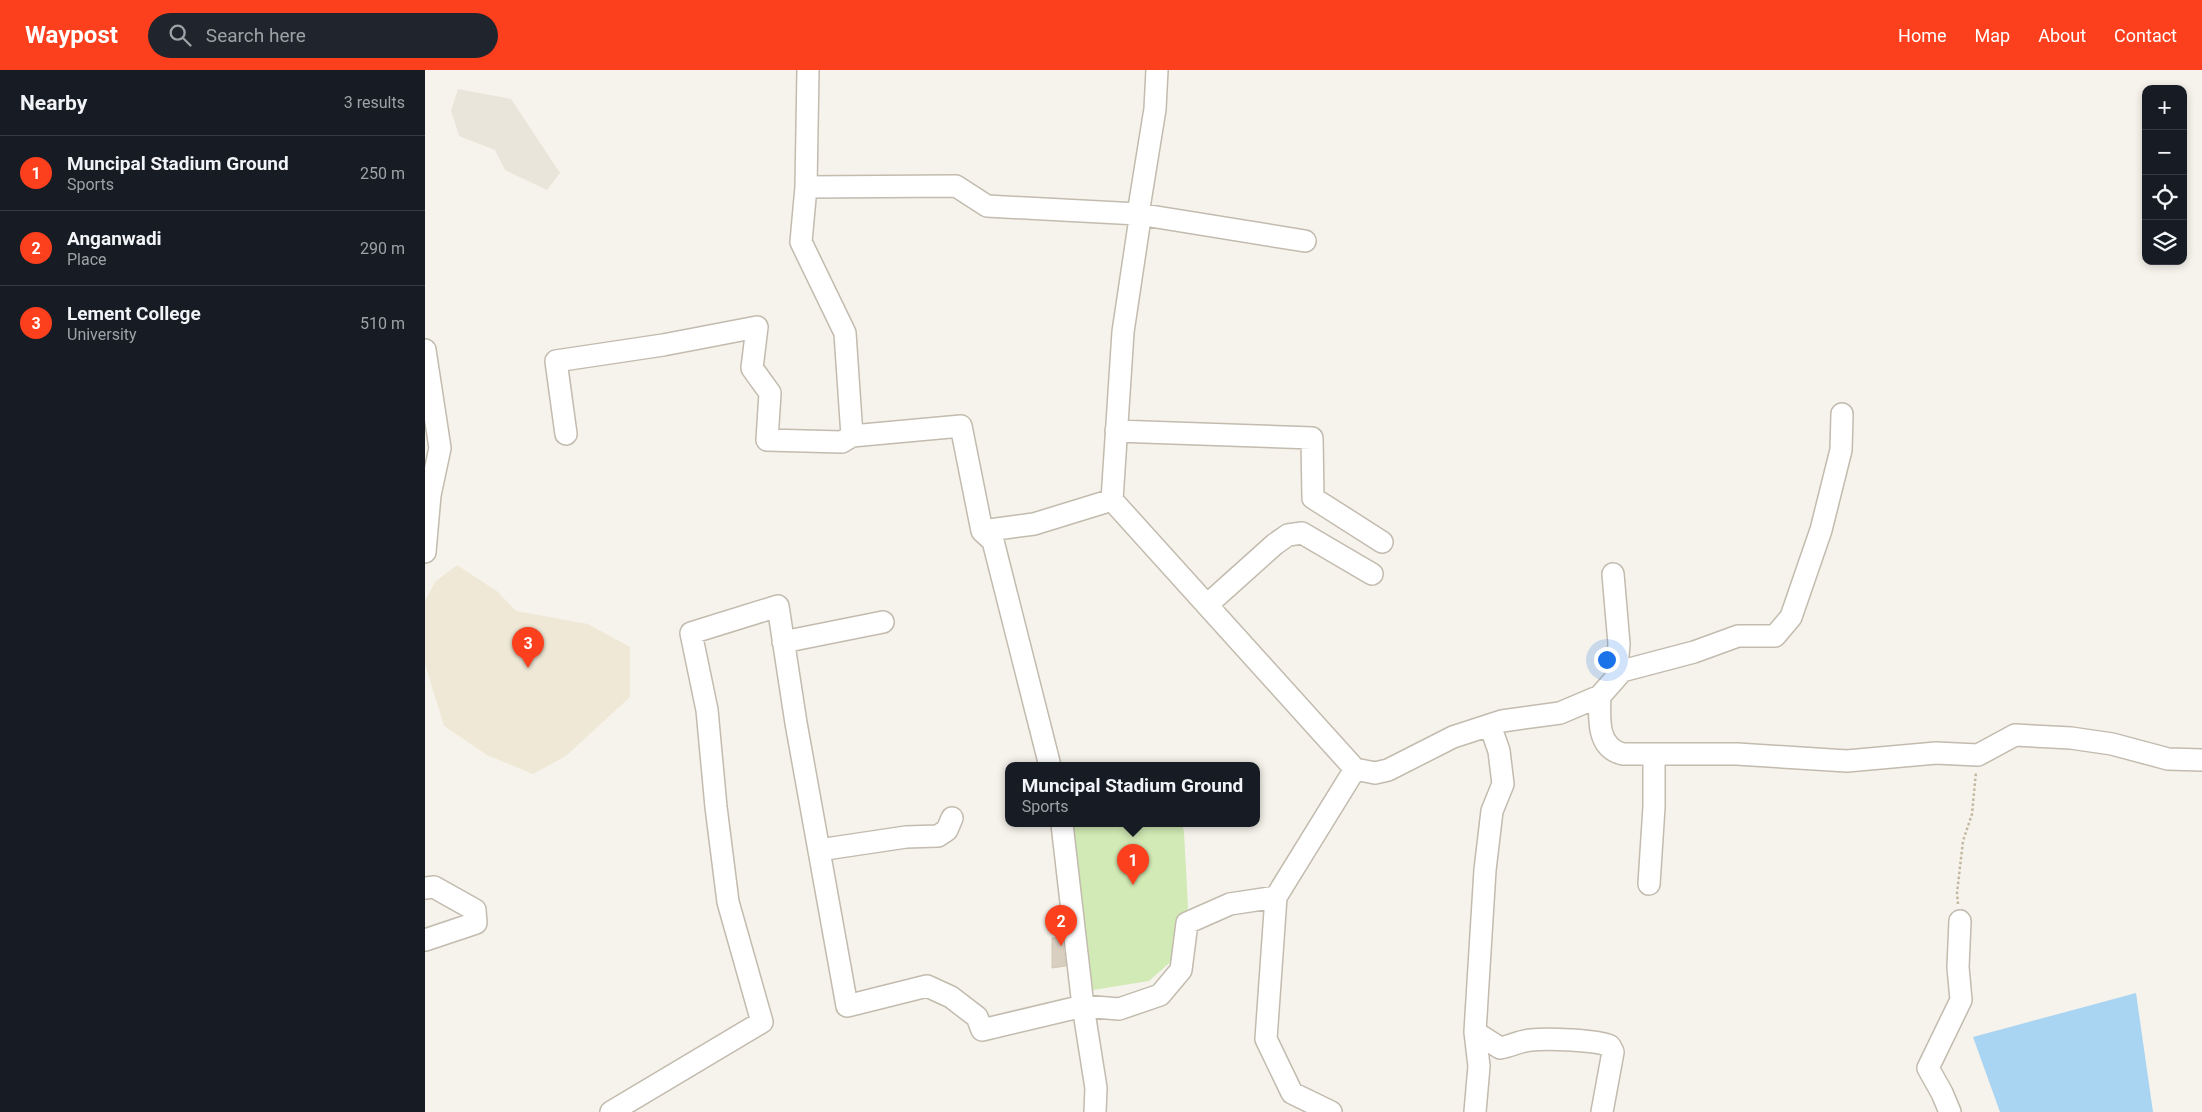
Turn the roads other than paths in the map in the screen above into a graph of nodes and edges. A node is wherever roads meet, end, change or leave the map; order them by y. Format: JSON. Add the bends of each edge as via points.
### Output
{"nodes":[{"id":1,"x":808,"y":70,"type":"edge"},
{"id":2,"x":1157,"y":70,"type":"edge"},
{"id":3,"x":806,"y":187,"type":"junction"},
{"id":4,"x":1138,"y":214,"type":"junction"},
{"id":5,"x":1305,"y":241,"type":"dead end"},
{"id":6,"x":425,"y":350,"type":"edge"},
{"id":7,"x":1842,"y":414,"type":"dead end"},
{"id":8,"x":1117,"y":430,"type":"junction"},
{"id":9,"x":566,"y":434,"type":"dead end"},
{"id":10,"x":852,"y":436,"type":"junction"},
{"id":11,"x":1112,"y":500,"type":"junction"},
{"id":12,"x":982,"y":530,"type":"junction"},
{"id":13,"x":1382,"y":542,"type":"dead end"},
{"id":14,"x":425,"y":552,"type":"edge"},
{"id":15,"x":1372,"y":574,"type":"dead end"},
{"id":16,"x":1613,"y":574,"type":"dead end"},
{"id":17,"x":1207,"y":605,"type":"junction"},
{"id":18,"x":883,"y":622,"type":"dead end"},
{"id":19,"x":783,"y":642,"type":"junction"},
{"id":20,"x":1622,"y":671,"type":"junction"},
{"id":21,"x":1600,"y":696,"type":"junction"},
{"id":22,"x":1491,"y":725,"type":"junction"},
{"id":23,"x":1654,"y":754,"type":"junction"},
{"id":24,"x":2202,"y":760,"type":"edge"},
{"id":25,"x":1049,"y":762,"type":"edge"},
{"id":26,"x":1355,"y":769,"type":"junction"},
{"id":27,"x":952,"y":818,"type":"dead end"},
{"id":28,"x":1062,"y":827,"type":"edge"},
{"id":29,"x":819,"y":850,"type":"junction"},
{"id":30,"x":1649,"y":884,"type":"dead end"},
{"id":31,"x":425,"y":888,"type":"edge"},
{"id":32,"x":1276,"y":897,"type":"junction"},
{"id":33,"x":1960,"y":921,"type":"road end"},
{"id":34,"x":425,"y":940,"type":"edge"},
{"id":35,"x":1083,"y":1006,"type":"junction"},
{"id":36,"x":1475,"y":1032,"type":"junction"},
{"id":37,"x":611,"y":1112,"type":"edge"},
{"id":38,"x":1095,"y":1112,"type":"edge"},
{"id":39,"x":1331,"y":1112,"type":"edge"},
{"id":40,"x":1475,"y":1112,"type":"edge"},
{"id":41,"x":1601,"y":1112,"type":"edge"},
{"id":42,"x":1949,"y":1112,"type":"edge"}],
"edges":[{"from":1,"to":3,"type":"street"},
{"from":2,"to":4,"type":"street","via":[[1155,109]]},
{"from":3,"to":4,"type":"street","via":[[957,186],[987,206]]},
{"from":3,"to":10,"type":"street","via":[[801,242],[845,333]]},
{"from":4,"to":5,"type":"street"},
{"from":4,"to":8,"type":"street","via":[[1139,226],[1123,332]]},
{"from":6,"to":14,"type":"street","via":[[440,448],[430,495]]},
{"from":7,"to":20,"type":"street","via":[[1841,450],[1830,498],[1791,618],[1775,636],[1738,636],[1694,652]]},
{"from":8,"to":11,"type":"street"},
{"from":8,"to":13,"type":"street","via":[[1312,438],[1313,498]]},
{"from":9,"to":10,"type":"street","via":[[557,361],[663,346],[757,327],[752,368],[771,393],[767,440],[843,442]]},
{"from":10,"to":12,"type":"street","via":[[961,426]]},
{"from":11,"to":12,"type":"street","via":[[1034,524]]},
{"from":11,"to":17,"type":"street"},
{"from":12,"to":25,"type":"street","via":[[993,542]]},
{"from":15,"to":17,"type":"street","via":[[1302,533],[1288,535]]},
{"from":16,"to":20,"type":"street","via":[[1619,644],[1617,666]]},
{"from":17,"to":26,"type":"street"},
{"from":18,"to":19,"type":"street"},
{"from":19,"to":29,"type":"street"},
{"from":19,"to":37,"type":"street","via":[[778,606],[691,633],[707,710],[728,902],[761,1022]]},
{"from":20,"to":21,"type":"street"},
{"from":21,"to":22,"type":"street","via":[[1560,713]]},
{"from":21,"to":23,"type":"street","via":[[1599,718],[1603,738],[1613,752]]},
{"from":22,"to":26,"type":"street","via":[[1453,738],[1388,770],[1375,773]]},
{"from":22,"to":36,"type":"street","via":[[1499,751],[1503,784],[1489,829]]},
{"from":23,"to":24,"type":"street","via":[[1737,754],[1847,761],[1936,753],[1979,755],[2015,735],[2071,738],[2112,744],[2168,759]]},
{"from":23,"to":30,"type":"street"},
{"from":26,"to":32,"type":"street"},
{"from":27,"to":29,"type":"street","via":[[947,830],[938,836],[906,837]]},
{"from":28,"to":35,"type":"street"},
{"from":29,"to":35,"type":"street","via":[[847,1006],[927,986],[951,997],[977,1017],[982,1030]]},
{"from":31,"to":34,"type":"street","via":[[434,887],[475,910],[476,924]]},
{"from":32,"to":35,"type":"street","via":[[1230,904],[1187,922],[1181,970],[1160,995],[1119,1010]]},
{"from":32,"to":39,"type":"street","via":[[1266,1039],[1292,1093]]},
{"from":33,"to":42,"type":"street","via":[[1958,967],[1961,1000],[1928,1068]]},
{"from":35,"to":38,"type":"street","via":[[1096,1088]]},
{"from":36,"to":40,"type":"street","via":[[1479,1066]]},
{"from":36,"to":41,"type":"street","via":[[1500,1048],[1533,1039],[1597,1042],[1610,1046],[1613,1052]]}]}
